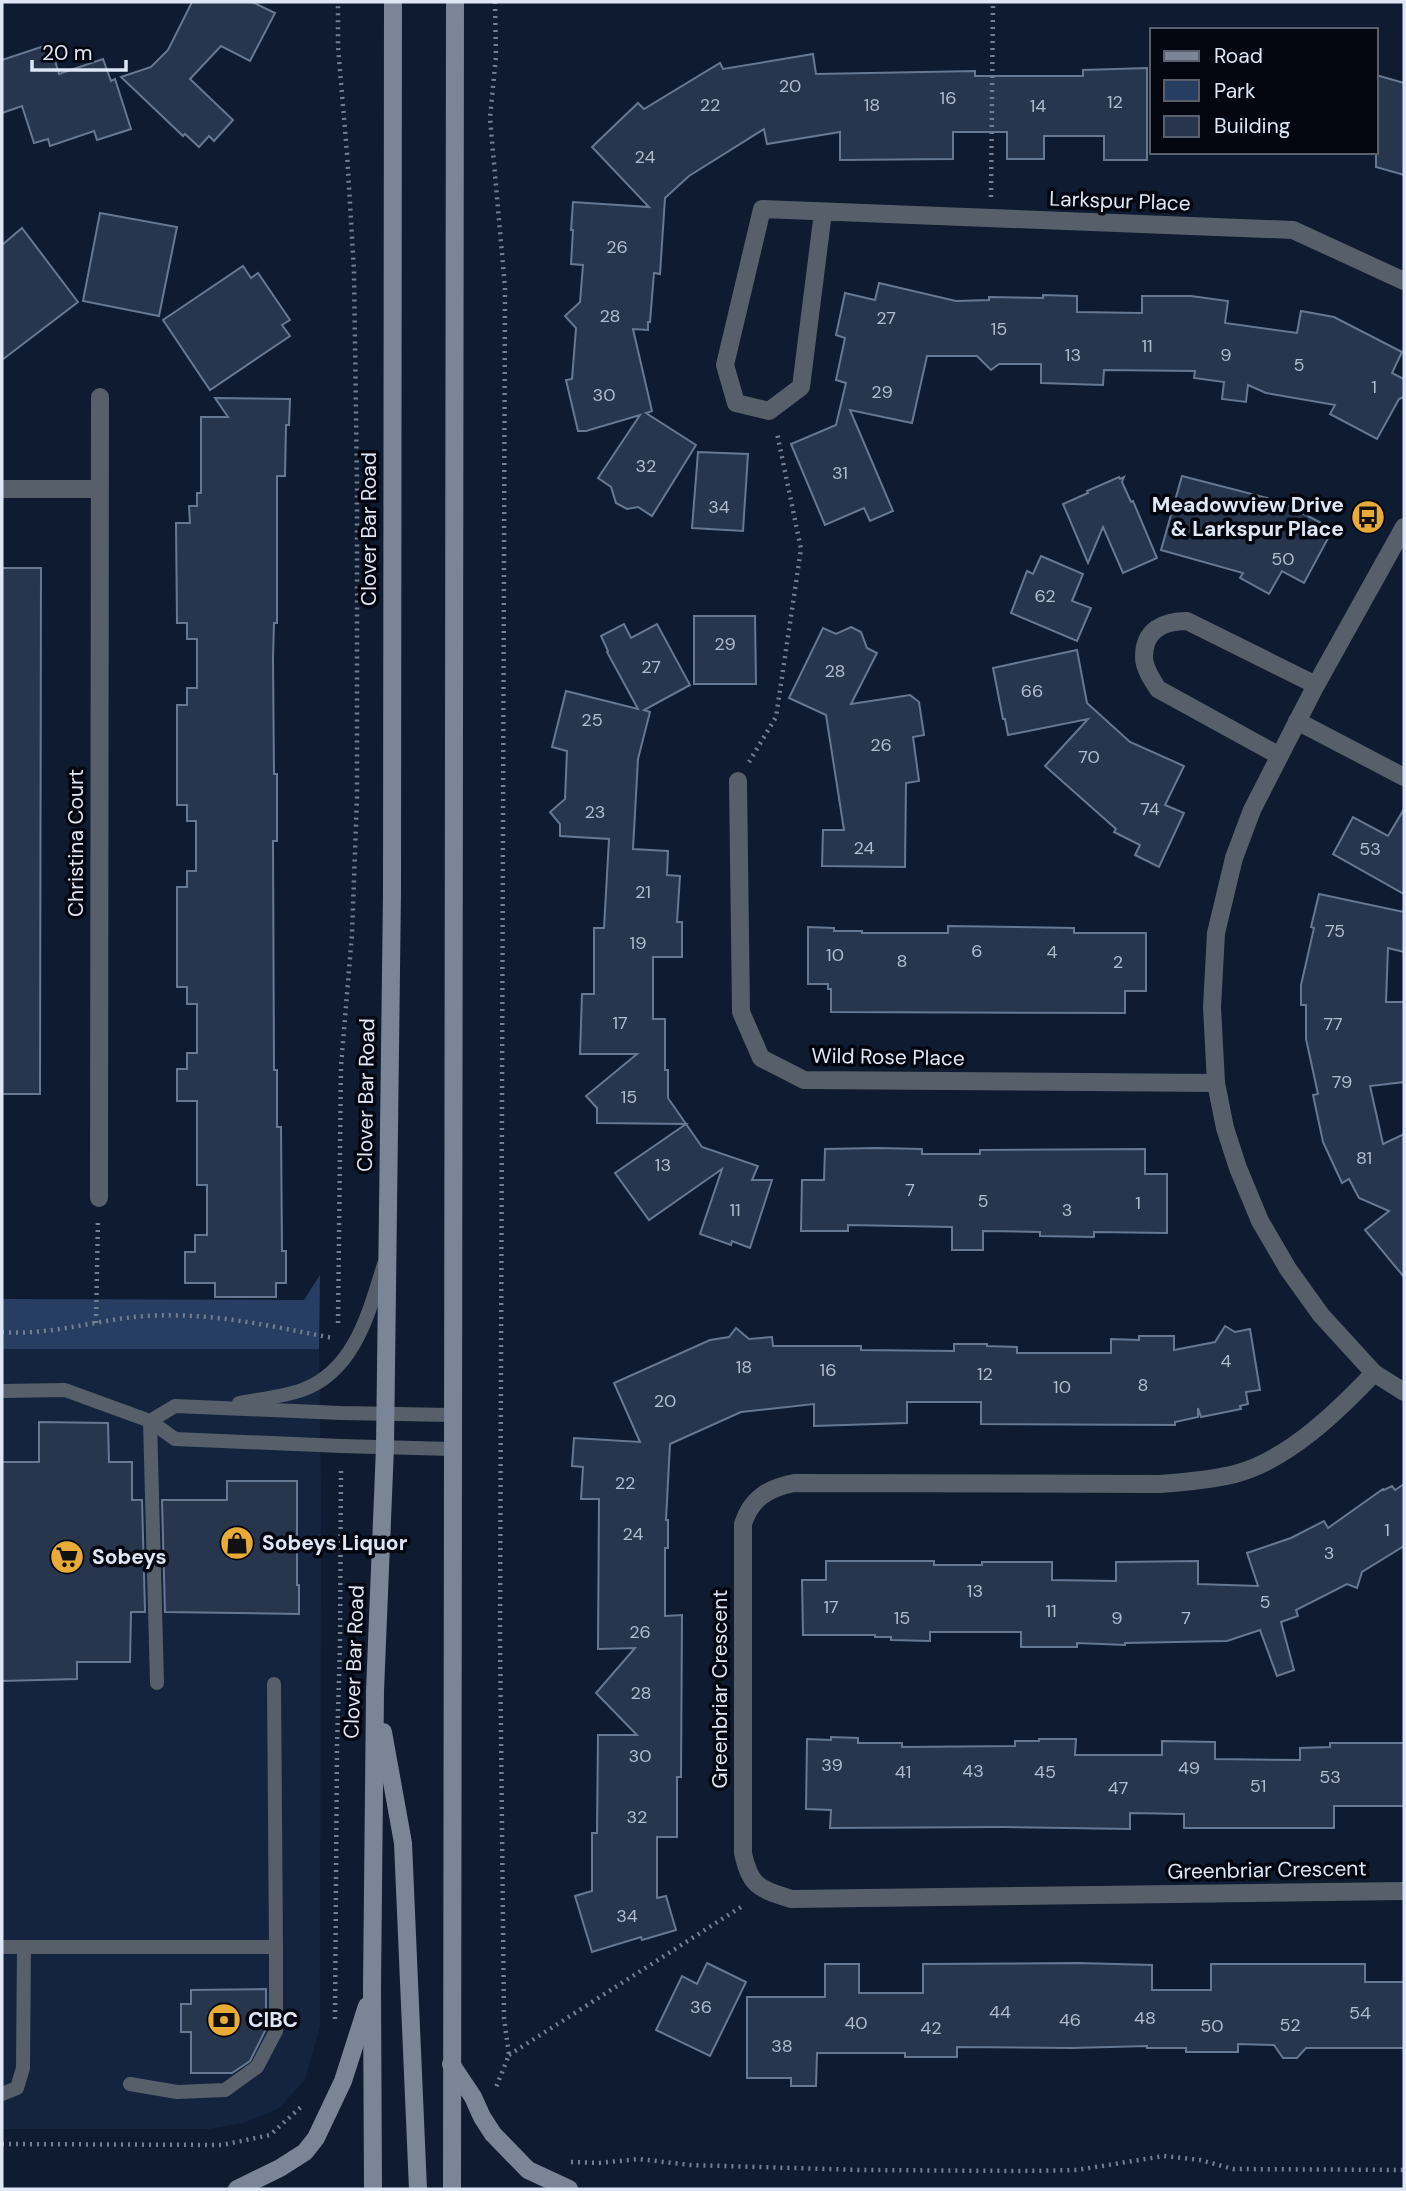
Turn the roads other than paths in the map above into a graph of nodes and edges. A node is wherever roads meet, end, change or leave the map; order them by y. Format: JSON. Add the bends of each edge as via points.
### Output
{"nodes":[{"id":1,"x":393,"y":2,"type":"edge"},
{"id":2,"x":455,"y":2,"type":"edge"},
{"id":3,"x":823,"y":212,"type":"junction"},
{"id":4,"x":1404,"y":281,"type":"edge"},
{"id":5,"x":100,"y":397,"type":"dead end"},
{"id":6,"x":2,"y":489,"type":"edge"},
{"id":7,"x":99,"y":489,"type":"junction"},
{"id":8,"x":1404,"y":527,"type":"edge"},
{"id":9,"x":1316,"y":685,"type":"junction"},
{"id":10,"x":1297,"y":721,"type":"junction"},
{"id":11,"x":1279,"y":755,"type":"junction"},
{"id":12,"x":1404,"y":777,"type":"edge"},
{"id":13,"x":738,"y":781,"type":"road end"},
{"id":14,"x":1216,"y":1083,"type":"junction"},
{"id":15,"x":99,"y":1198,"type":"road end"},
{"id":16,"x":387,"y":1252,"type":"junction"},
{"id":17,"x":1374,"y":1373,"type":"junction"},
{"id":18,"x":2,"y":1391,"type":"edge"},
{"id":19,"x":1404,"y":1392,"type":"edge"},
{"id":20,"x":216,"y":1407,"type":"junction"},
{"id":21,"x":385,"y":1414,"type":"junction"},
{"id":22,"x":452,"y":1415,"type":"junction"},
{"id":23,"x":150,"y":1422,"type":"junction"},
{"id":24,"x":385,"y":1447,"type":"junction"},
{"id":25,"x":452,"y":1449,"type":"junction"},
{"id":26,"x":157,"y":1683,"type":"dead end"},
{"id":27,"x":274,"y":1684,"type":"dead end"},
{"id":28,"x":375,"y":1691,"type":"junction"},
{"id":29,"x":1404,"y":1891,"type":"edge"},
{"id":30,"x":2,"y":1947,"type":"edge"},
{"id":31,"x":24,"y":1947,"type":"junction"},
{"id":32,"x":276,"y":1947,"type":"junction"},
{"id":33,"x":372,"y":1989,"type":"junction"},
{"id":34,"x":451,"y":2064,"type":"junction"},
{"id":35,"x":130,"y":2084,"type":"dead end"},
{"id":36,"x":2,"y":2094,"type":"edge"},
{"id":37,"x":237,"y":2189,"type":"edge"},
{"id":38,"x":373,"y":2189,"type":"edge"},
{"id":39,"x":418,"y":2189,"type":"edge"},
{"id":40,"x":452,"y":2189,"type":"edge"},
{"id":41,"x":569,"y":2189,"type":"edge"}],
"edges":[{"from":1,"to":16,"type":"main road","name":"Clover Bar Road"},
{"from":2,"to":22,"type":"main road"},
{"from":3,"to":3,"type":"street","name":"Larkspur Place","via":[[762,209],[725,365],[736,403],[769,411],[801,387]]},
{"from":3,"to":4,"type":"street","name":"Larkspur Place","via":[[1293,230]]},
{"from":5,"to":7,"type":"street","name":"Christina Court"},
{"from":6,"to":7,"type":"street"},
{"from":7,"to":15,"type":"street","name":"Christina Court"},
{"from":8,"to":9,"type":"street"},
{"from":9,"to":10,"type":"street"},
{"from":9,"to":11,"type":"street","via":[[1186,621],[1170,621],[1156,628],[1147,643],[1143,659],[1158,689]]},
{"from":10,"to":11,"type":"street"},
{"from":10,"to":12,"type":"street"},
{"from":11,"to":14,"type":"street","via":[[1234,858],[1216,933],[1212,1007]]},
{"from":13,"to":14,"type":"street","name":"Wild Rose Place","via":[[741,1012],[761,1058],[804,1080]]},
{"from":14,"to":17,"type":"street","via":[[1238,1168],[1261,1221],[1321,1315]]},
{"from":16,"to":20,"type":"lane","via":[[367,1317],[342,1363],[302,1390]]},
{"from":16,"to":21,"type":"main road","name":"Clover Bar Road"},
{"from":17,"to":19,"type":"street"},
{"from":17,"to":29,"type":"street","name":"Greenbriar Crescent","via":[[1315,1431],[1275,1457],[1238,1473],[1199,1481],[794,1483],[767,1491],[747,1511],[743,1524],[743,1853],[747,1871],[757,1885],[791,1899]]},
{"from":18,"to":23,"type":"lane","via":[[65,1390]]},
{"from":20,"to":21,"type":"lane"},
{"from":20,"to":23,"type":"lane","via":[[174,1406]]},
{"from":21,"to":22,"type":"lane"},
{"from":21,"to":24,"type":"main road","name":"Clover Bar Road"},
{"from":22,"to":25,"type":"main road"},
{"from":23,"to":24,"type":"lane","via":[[174,1439]]},
{"from":23,"to":26,"type":"lane"},
{"from":24,"to":25,"type":"lane"},
{"from":24,"to":28,"type":"main road","name":"Clover Bar Road"},
{"from":25,"to":34,"type":"main road"},
{"from":27,"to":32,"type":"lane"},
{"from":28,"to":33,"type":"main road","name":"Clover Bar Road"},
{"from":28,"to":39,"type":"main road","via":[[403,1843]]},
{"from":30,"to":31,"type":"lane"},
{"from":31,"to":32,"type":"lane"},
{"from":31,"to":36,"type":"lane","via":[[23,2068],[17,2088]]},
{"from":32,"to":35,"type":"lane","via":[[276,2031],[257,2067],[225,2090],[177,2092]]},
{"from":33,"to":37,"type":"main road","via":[[343,2081],[316,2138],[305,2152]]},
{"from":33,"to":38,"type":"main road","name":"Clover Bar Road"},
{"from":34,"to":40,"type":"main road"},
{"from":34,"to":41,"type":"main road","via":[[502,2144],[528,2170]]}]}
